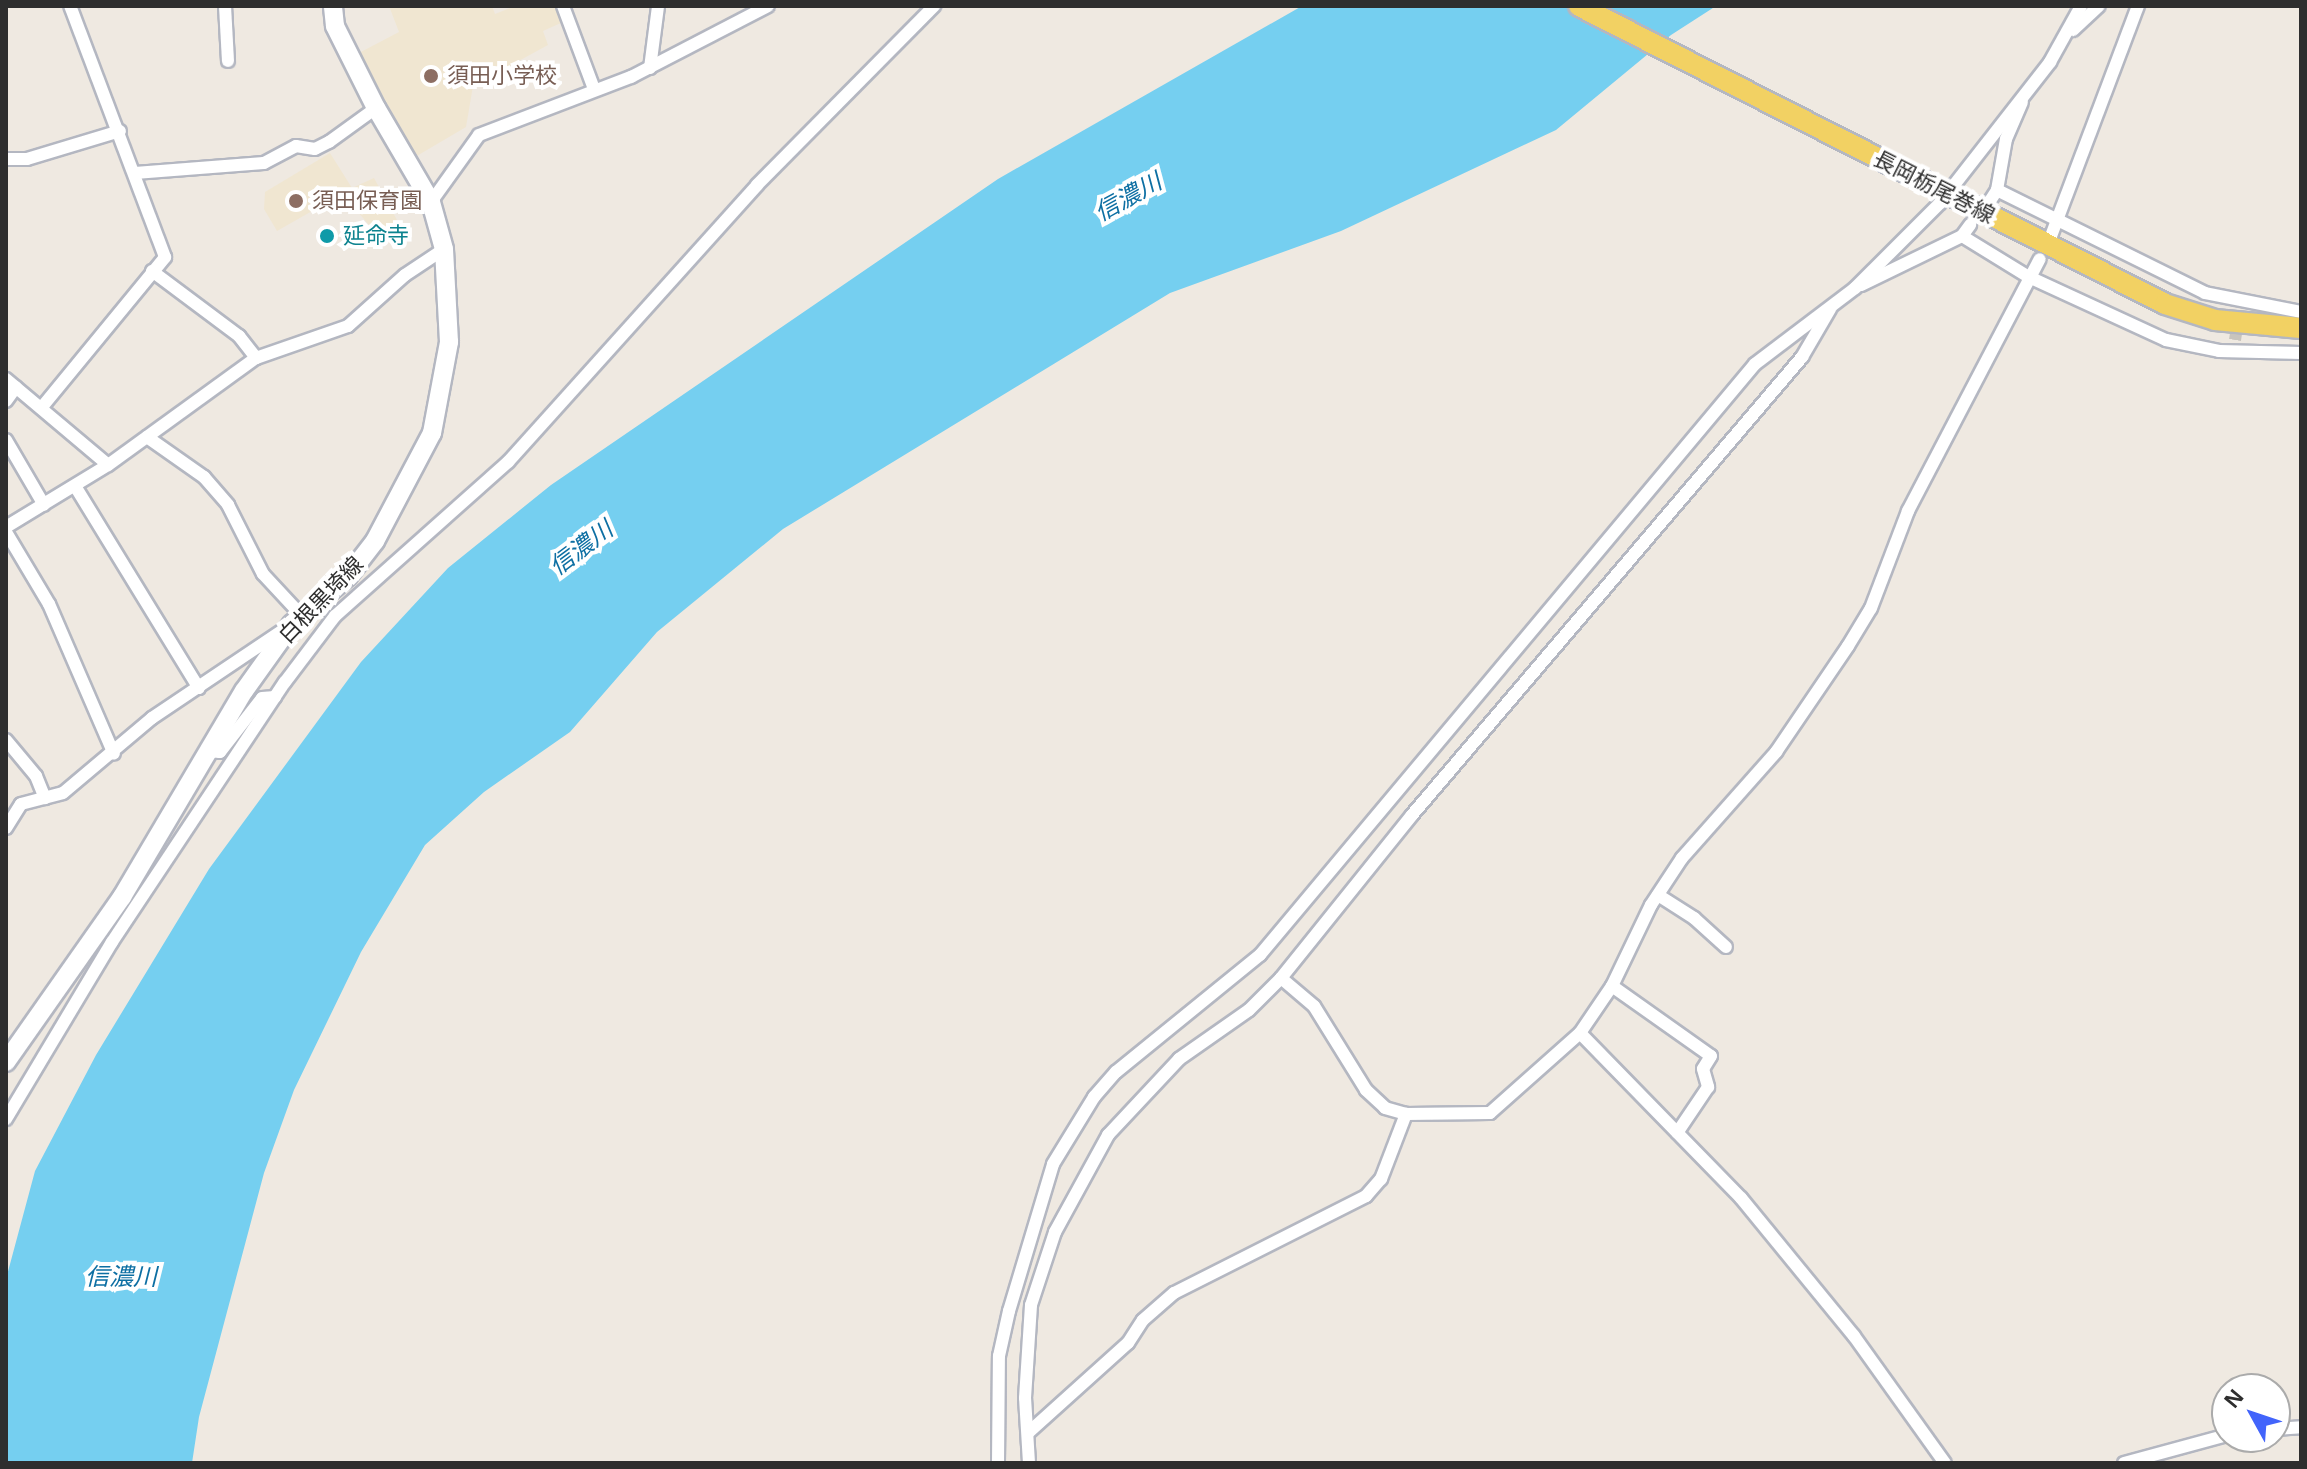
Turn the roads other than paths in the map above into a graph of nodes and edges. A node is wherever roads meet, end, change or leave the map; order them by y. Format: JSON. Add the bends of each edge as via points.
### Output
{"nodes":[{"id":1,"x":70,"y":6,"type":"edge"},
{"id":2,"x":225,"y":6,"type":"edge"},
{"id":3,"x":333,"y":6,"type":"edge"},
{"id":4,"x":563,"y":6,"type":"edge"},
{"id":5,"x":658,"y":6,"type":"edge"},
{"id":6,"x":768,"y":6,"type":"edge"},
{"id":7,"x":934,"y":6,"type":"edge"},
{"id":8,"x":1579,"y":6,"type":"edge"},
{"id":9,"x":2081,"y":6,"type":"edge"},
{"id":10,"x":2099,"y":6,"type":"edge"},
{"id":11,"x":2138,"y":6,"type":"edge"},
{"id":12,"x":2068,"y":34,"type":"junction"},
{"id":13,"x":228,"y":61,"type":"dead end"},
{"id":14,"x":650,"y":68,"type":"junction"},
{"id":15,"x":2027,"y":88,"type":"junction"},
{"id":16,"x":594,"y":89,"type":"junction"},
{"id":17,"x":376,"y":108,"type":"junction"},
{"id":18,"x":120,"y":131,"type":"junction"},
{"id":19,"x":6,"y":159,"type":"edge"},
{"id":20,"x":135,"y":173,"type":"junction"},
{"id":21,"x":1939,"y":190,"type":"junction"},
{"id":22,"x":1997,"y":190,"type":"junction"},
{"id":23,"x":431,"y":202,"type":"junction"},
{"id":24,"x":1988,"y":204,"type":"dead end"},
{"id":25,"x":2058,"y":220,"type":"junction"},
{"id":26,"x":2051,"y":236,"type":"dead end"},
{"id":27,"x":444,"y":249,"type":"junction"},
{"id":28,"x":2040,"y":259,"type":"dead end"},
{"id":29,"x":152,"y":271,"type":"junction"},
{"id":30,"x":2029,"y":277,"type":"junction"},
{"id":31,"x":1855,"y":288,"type":"junction"},
{"id":32,"x":1834,"y":303,"type":"junction"},
{"id":33,"x":2301,"y":312,"type":"edge"},
{"id":34,"x":2301,"y":328,"type":"edge"},
{"id":35,"x":2301,"y":353,"type":"edge"},
{"id":36,"x":256,"y":358,"type":"junction"},
{"id":37,"x":11,"y":383,"type":"edge"},
{"id":38,"x":6,"y":401,"type":"edge"},
{"id":39,"x":42,"y":407,"type":"junction"},
{"id":40,"x":147,"y":437,"type":"junction"},
{"id":41,"x":6,"y":440,"type":"edge"},
{"id":42,"x":108,"y":465,"type":"junction"},
{"id":43,"x":75,"y":486,"type":"junction"},
{"id":44,"x":44,"y":505,"type":"junction"},
{"id":45,"x":6,"y":530,"type":"edge"},
{"id":46,"x":297,"y":620,"type":"junction"},
{"id":47,"x":199,"y":688,"type":"junction"},
{"id":48,"x":275,"y":697,"type":"junction"},
{"id":49,"x":6,"y":740,"type":"edge"},
{"id":50,"x":207,"y":751,"type":"junction"},
{"id":51,"x":114,"y":754,"type":"junction"},
{"id":52,"x":45,"y":798,"type":"junction"},
{"id":53,"x":6,"y":828,"type":"edge"},
{"id":54,"x":1658,"y":895,"type":"junction"},
{"id":55,"x":1726,"y":947,"type":"dead end"},
{"id":56,"x":1281,"y":978,"type":"junction"},
{"id":57,"x":1612,"y":986,"type":"junction"},
{"id":58,"x":1580,"y":1033,"type":"junction"},
{"id":59,"x":6,"y":1062,"type":"edge"},
{"id":60,"x":1406,"y":1114,"type":"junction"},
{"id":61,"x":6,"y":1119,"type":"edge"},
{"id":62,"x":1677,"y":1133,"type":"junction"},
{"id":63,"x":1029,"y":1432,"type":"junction"},
{"id":64,"x":2211,"y":1439,"type":"edge"},
{"id":65,"x":998,"y":1463,"type":"edge"},
{"id":66,"x":1029,"y":1463,"type":"edge"},
{"id":67,"x":1945,"y":1463,"type":"edge"},
{"id":68,"x":2124,"y":1463,"type":"edge"}],
"edges":[{"from":1,"to":18,"type":"street"},
{"from":2,"to":13,"type":"street"},
{"from":3,"to":17,"type":"main road","name":"白根黒埼線","via":[[335,26]]},
{"from":4,"to":16,"type":"street"},
{"from":5,"to":14,"type":"street"},
{"from":6,"to":14,"type":"street"},
{"from":7,"to":48,"type":"street","via":[[757,185],[508,462],[347,602]]},
{"from":8,"to":21,"type":"main road","name":"長岡栃尾巻線"},
{"from":9,"to":12,"type":"street"},
{"from":10,"to":12,"type":"street"},
{"from":11,"to":25,"type":"street"},
{"from":12,"to":15,"type":"street"},
{"from":14,"to":16,"type":"street"},
{"from":15,"to":21,"type":"street"},
{"from":15,"to":22,"type":"street","via":[[2006,139]]},
{"from":16,"to":23,"type":"street","via":[[479,135]]},
{"from":17,"to":20,"type":"street","via":[[315,149],[296,146],[264,163]]},
{"from":17,"to":23,"type":"main road","name":"白根黒埼線"},
{"from":18,"to":19,"type":"street","via":[[27,159]]},
{"from":18,"to":20,"type":"street"},
{"from":20,"to":29,"type":"street","via":[[165,257]]},
{"from":21,"to":31,"type":"street"},
{"from":21,"to":34,"type":"main road","name":"長岡栃尾巻線","via":[[2165,304],[2215,320]]},
{"from":22,"to":24,"type":"street"},
{"from":22,"to":25,"type":"street"},
{"from":23,"to":27,"type":"main road","name":"白根黒埼線"},
{"from":25,"to":26,"type":"street"},
{"from":25,"to":33,"type":"street","via":[[2240,308]]},
{"from":27,"to":36,"type":"street","via":[[405,275],[348,326]]},
{"from":27,"to":46,"type":"main road","name":"白根黒埼線","via":[[449,342],[432,433],[375,541],[348,576]]},
{"from":28,"to":30,"type":"street"},
{"from":29,"to":36,"type":"street","via":[[239,336]]},
{"from":29,"to":39,"type":"street"},
{"from":30,"to":31,"type":"street","via":[[1966,230]]},
{"from":30,"to":35,"type":"street","via":[[2152,335]]},
{"from":30,"to":54,"type":"street","via":[[1908,511],[1871,608],[1810,708],[1682,858]]},
{"from":31,"to":32,"type":"street"},
{"from":32,"to":56,"type":"street","via":[[1802,357],[1412,815]]},
{"from":32,"to":65,"type":"street","via":[[1755,364],[1260,955],[1116,1072],[1094,1097],[1053,1164],[1009,1311],[998,1369]]},
{"from":36,"to":40,"type":"street"},
{"from":37,"to":38,"type":"street"},
{"from":37,"to":39,"type":"street"},
{"from":39,"to":42,"type":"street"},
{"from":40,"to":42,"type":"street"},
{"from":40,"to":46,"type":"street","via":[[204,477],[228,505],[263,574]]},
{"from":41,"to":44,"type":"street"},
{"from":42,"to":43,"type":"street"},
{"from":43,"to":44,"type":"street"},
{"from":43,"to":47,"type":"street"},
{"from":44,"to":45,"type":"street"},
{"from":45,"to":51,"type":"street","via":[[49,604]]},
{"from":46,"to":47,"type":"street"},
{"from":46,"to":50,"type":"main road","name":"白根黒埼線"},
{"from":47,"to":51,"type":"street","via":[[152,718]]},
{"from":48,"to":50,"type":"street","via":[[262,698],[220,752]]},
{"from":48,"to":61,"type":"street","via":[[106,952]]},
{"from":49,"to":52,"type":"street","via":[[36,776]]},
{"from":50,"to":59,"type":"main road","name":"白根黒埼線","via":[[122,897]]},
{"from":51,"to":52,"type":"street","via":[[63,793]]},
{"from":52,"to":53,"type":"street","via":[[21,804]]},
{"from":54,"to":55,"type":"street"},
{"from":54,"to":57,"type":"street"},
{"from":56,"to":60,"type":"street","via":[[1314,1006],[1366,1090],[1385,1108]]},
{"from":56,"to":63,"type":"street","via":[[1249,1010],[1194,1045],[1146,1091],[1108,1135],[1072,1194],[1031,1305],[1025,1398]]},
{"from":57,"to":58,"type":"street"},
{"from":57,"to":62,"type":"street","via":[[1711,1056],[1703,1069],[1708,1087]]},
{"from":58,"to":60,"type":"street","via":[[1490,1113]]},
{"from":58,"to":62,"type":"street"},
{"from":60,"to":63,"type":"street","via":[[1381,1179],[1366,1196],[1174,1293],[1143,1320],[1128,1343]]},
{"from":62,"to":67,"type":"street","via":[[1741,1198],[1854,1336]]},
{"from":63,"to":66,"type":"street"},
{"from":64,"to":68,"type":"street"}]}
